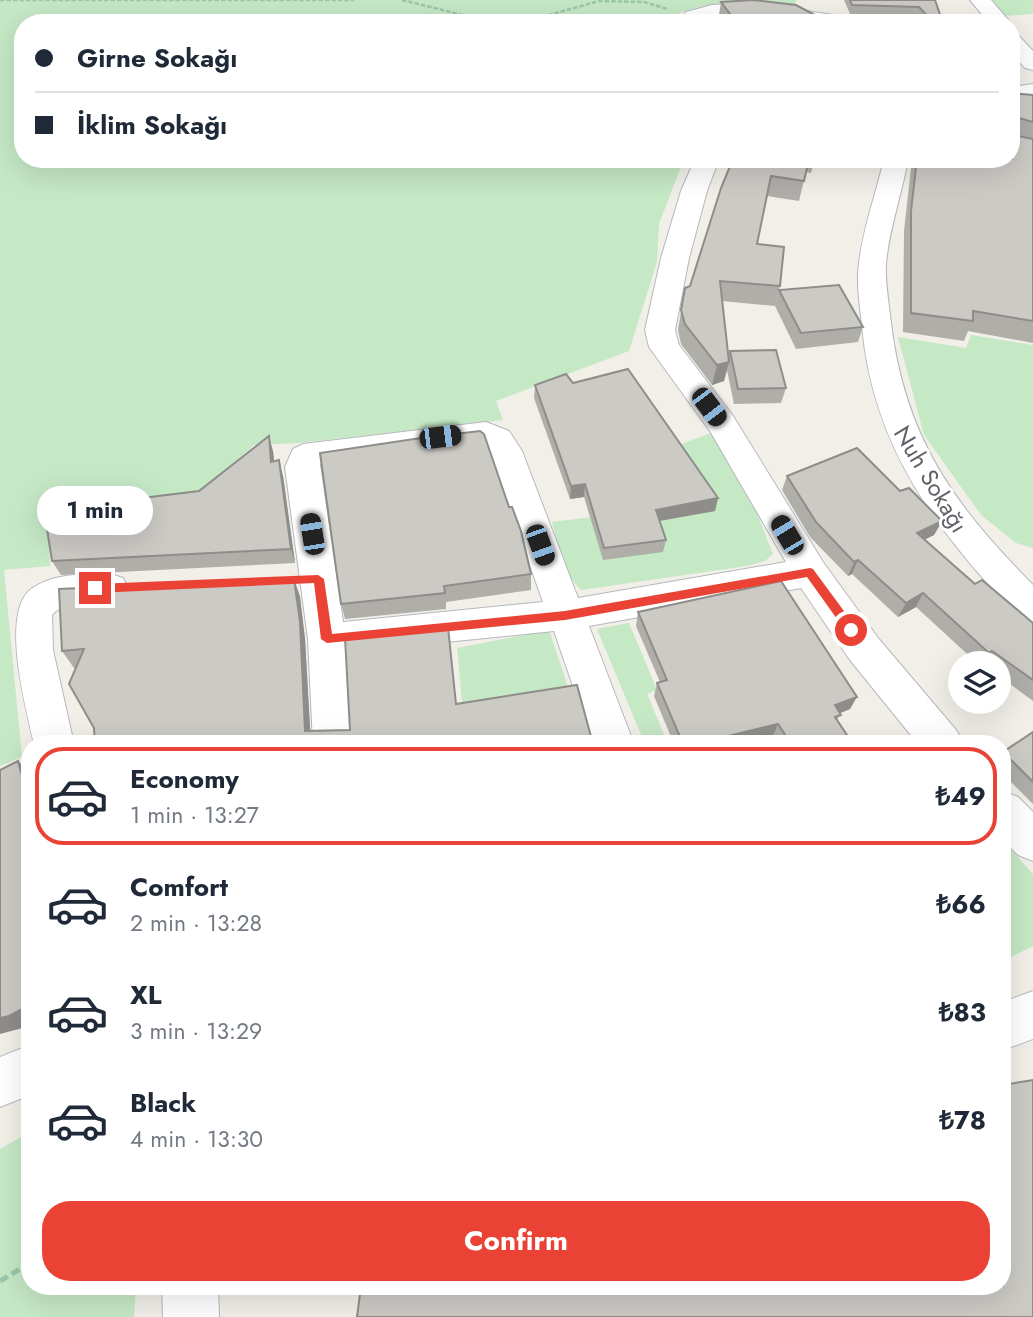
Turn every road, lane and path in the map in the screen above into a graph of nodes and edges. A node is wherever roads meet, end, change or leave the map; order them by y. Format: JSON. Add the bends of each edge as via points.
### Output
{"nodes":[{"id":1,"x":0,"y":0,"type":"edge"},
{"id":2,"x":354,"y":0,"type":"edge"},
{"id":3,"x":402,"y":0,"type":"edge"},
{"id":4,"x":980,"y":0,"type":"edge"},
{"id":5,"x":806,"y":9,"type":"edge"},
{"id":6,"x":459,"y":14,"type":"edge"},
{"id":7,"x":552,"y":14,"type":"edge"},
{"id":8,"x":680,"y":14,"type":"edge"},
{"id":9,"x":703,"y":14,"type":"edge"},
{"id":10,"x":993,"y":14,"type":"edge"},
{"id":11,"x":1020,"y":50,"type":"edge"},
{"id":12,"x":1033,"y":63,"type":"edge"},
{"id":13,"x":703,"y":168,"type":"edge"},
{"id":14,"x":895,"y":168,"type":"edge"},
{"id":15,"x":810,"y":572,"type":"junction"},
{"id":16,"x":318,"y":579,"type":"junction"},
{"id":17,"x":280,"y":580,"type":"edge"},
{"id":18,"x":150,"y":586,"type":"edge"},
{"id":19,"x":1033,"y":609,"type":"edge"},
{"id":20,"x":565,"y":615,"type":"junction"},
{"id":21,"x":327,"y":639,"type":"junction"},
{"id":22,"x":52,"y":735,"type":"edge"},
{"id":23,"x":332,"y":735,"type":"edge"},
{"id":24,"x":611,"y":735,"type":"edge"},
{"id":25,"x":936,"y":735,"type":"edge"},
{"id":26,"x":1011,"y":819,"type":"edge"},
{"id":27,"x":1033,"y":841,"type":"edge"},
{"id":28,"x":1033,"y":1015,"type":"edge"},
{"id":29,"x":1011,"y":1023,"type":"edge"},
{"id":30,"x":21,"y":1074,"type":"edge"},
{"id":31,"x":0,"y":1082,"type":"edge"},
{"id":32,"x":21,"y":1268,"type":"edge"},
{"id":33,"x":0,"y":1281,"type":"edge"},
{"id":34,"x":190,"y":1295,"type":"edge"},
{"id":35,"x":191,"y":1317,"type":"edge"}],
"edges":[{"from":1,"to":2,"type":"path"},
{"from":3,"to":6,"type":"path"},
{"from":4,"to":10,"type":"street"},
{"from":5,"to":9,"type":"street","via":[[733,6]]},
{"from":7,"to":8,"type":"path","via":[[598,1],[644,2]]},
{"from":11,"to":12,"type":"street"},
{"from":13,"to":15,"type":"street","via":[[675,258],[660,330],[664,347],[722,424]]},
{"from":14,"to":19,"type":"street","name":"Nuh Sokağı","via":[[872,261],[876,332],[893,416],[917,467],[965,537]]},
{"from":15,"to":20,"type":"street"},
{"from":15,"to":25,"type":"street","via":[[864,649]]},
{"from":16,"to":17,"type":"street"},
{"from":16,"to":20,"type":"street","via":[[302,467],[305,457],[314,452],[486,433],[498,439],[506,452]]},
{"from":16,"to":21,"type":"street"},
{"from":18,"to":22,"type":"street","via":[[71,589],[48,596],[36,606],[33,647]]},
{"from":20,"to":21,"type":"street"},
{"from":20,"to":24,"type":"street"},
{"from":21,"to":23,"type":"street"},
{"from":26,"to":27,"type":"street"},
{"from":28,"to":29,"type":"street"},
{"from":30,"to":31,"type":"street"},
{"from":32,"to":33,"type":"path"},
{"from":34,"to":35,"type":"street"}]}
